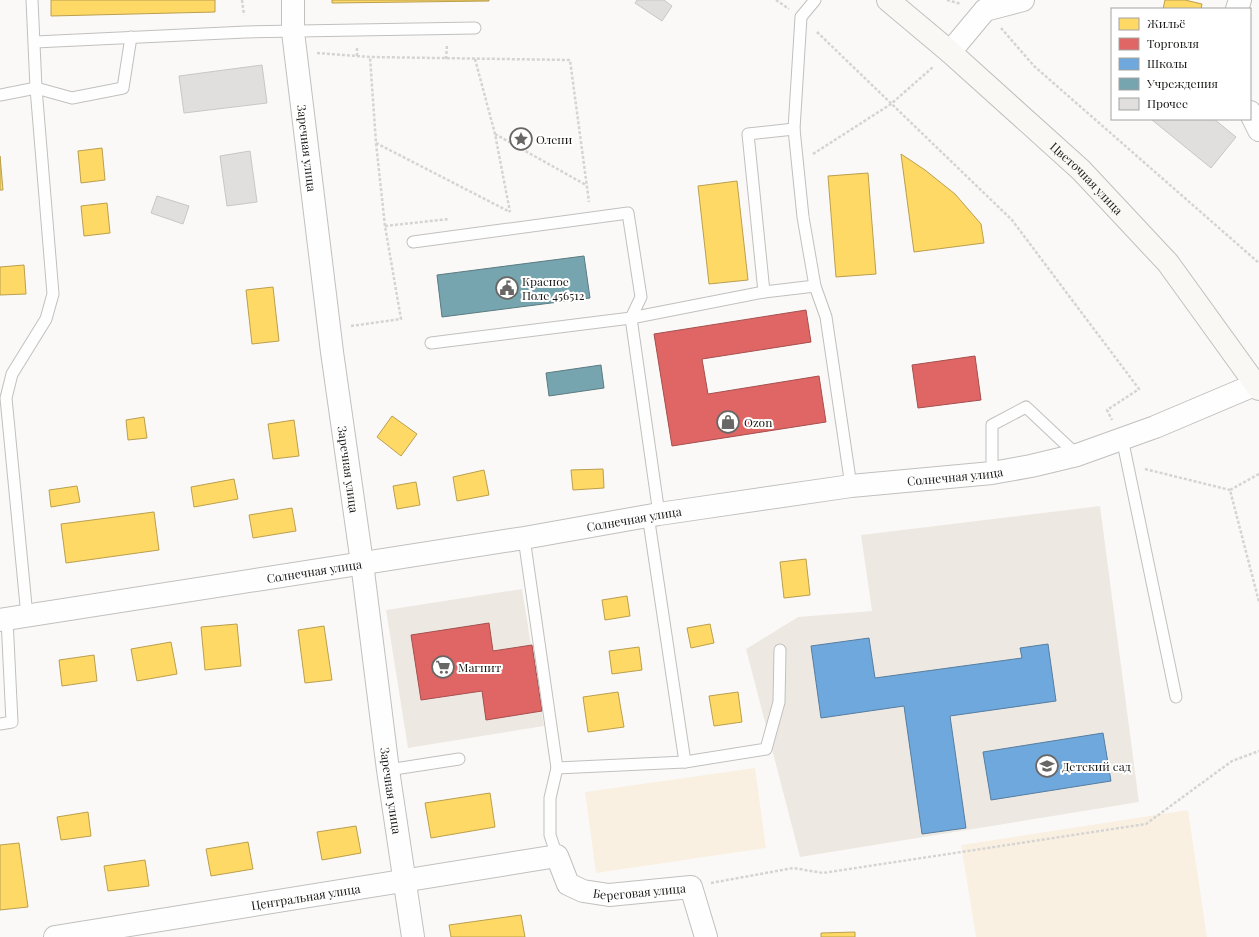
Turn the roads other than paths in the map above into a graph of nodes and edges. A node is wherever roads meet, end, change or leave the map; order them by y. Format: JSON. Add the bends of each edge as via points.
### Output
{"nodes":[{"id":1,"x":32,"y":0,"type":"edge"},
{"id":2,"x":293,"y":0,"type":"edge"},
{"id":3,"x":815,"y":0,"type":"edge"},
{"id":4,"x":888,"y":0,"type":"edge"},
{"id":5,"x":1023,"y":0,"type":"edge"},
{"id":6,"x":475,"y":28,"type":"dead end"},
{"id":7,"x":293,"y":32,"type":"junction"},
{"id":8,"x":132,"y":37,"type":"junction"},
{"id":9,"x":35,"y":42,"type":"junction"},
{"id":10,"x":950,"y":52,"type":"junction"},
{"id":11,"x":36,"y":88,"type":"junction"},
{"id":12,"x":0,"y":95,"type":"edge"},
{"id":13,"x":1251,"y":114,"type":"edge"},
{"id":14,"x":794,"y":130,"type":"junction"},
{"id":15,"x":1259,"y":130,"type":"edge"},
{"id":16,"x":413,"y":242,"type":"dead end"},
{"id":17,"x":815,"y":286,"type":"junction"},
{"id":18,"x":764,"y":292,"type":"junction"},
{"id":19,"x":631,"y":318,"type":"junction"},
{"id":20,"x":431,"y":343,"type":"dead end"},
{"id":21,"x":1258,"y":385,"type":"edge"},
{"id":22,"x":3,"y":396,"type":"edge"},
{"id":23,"x":1122,"y":438,"type":"junction"},
{"id":24,"x":1077,"y":454,"type":"junction"},
{"id":25,"x":992,"y":473,"type":"junction"},
{"id":26,"x":851,"y":486,"type":"junction"},
{"id":27,"x":654,"y":515,"type":"junction"},
{"id":28,"x":524,"y":538,"type":"junction"},
{"id":29,"x":362,"y":563,"type":"junction"},
{"id":30,"x":11,"y":619,"type":"edge"},
{"id":31,"x":780,"y":650,"type":"dead end"},
{"id":32,"x":1176,"y":698,"type":"dead end"},
{"id":33,"x":0,"y":724,"type":"edge"},
{"id":34,"x":459,"y":759,"type":"dead end"},
{"id":35,"x":684,"y":762,"type":"junction"},
{"id":36,"x":557,"y":768,"type":"junction"},
{"id":37,"x":388,"y":770,"type":"junction"},
{"id":38,"x":557,"y":856,"type":"junction"},
{"id":39,"x":404,"y":880,"type":"junction"},
{"id":40,"x":55,"y":937,"type":"edge"},
{"id":41,"x":413,"y":937,"type":"edge"},
{"id":42,"x":706,"y":937,"type":"edge"}],
"edges":[{"from":1,"to":9,"type":"lane"},
{"from":2,"to":7,"type":"street","name":"Заречная улица"},
{"from":3,"to":14,"type":"lane","via":[[801,17]]},
{"from":4,"to":10,"type":"main road","name":"Цветочная улица"},
{"from":5,"to":10,"type":"street","via":[[985,10]]},
{"from":6,"to":7,"type":"lane"},
{"from":7,"to":8,"type":"lane"},
{"from":7,"to":29,"type":"street","name":"Заречная улица","via":[[332,352]]},
{"from":8,"to":9,"type":"lane"},
{"from":8,"to":11,"type":"lane","via":[[123,88],[72,98]]},
{"from":9,"to":11,"type":"lane"},
{"from":10,"to":21,"type":"main road","name":"Цветочная улица","via":[[1081,170],[1168,263]]},
{"from":11,"to":12,"type":"lane"},
{"from":11,"to":22,"type":"lane","via":[[53,294],[46,320],[12,374]]},
{"from":13,"to":15,"type":"street"},
{"from":14,"to":17,"type":"lane","via":[[803,217]]},
{"from":14,"to":18,"type":"lane","via":[[748,134]]},
{"from":16,"to":19,"type":"lane","via":[[628,214],[641,297]]},
{"from":17,"to":18,"type":"lane"},
{"from":17,"to":26,"type":"lane","via":[[826,317]]},
{"from":18,"to":19,"type":"lane"},
{"from":19,"to":20,"type":"lane"},
{"from":19,"to":27,"type":"lane"},
{"from":21,"to":23,"type":"street","name":"Солнечная улица"},
{"from":22,"to":30,"type":"lane"},
{"from":23,"to":24,"type":"street","name":"Солнечная улица"},
{"from":23,"to":32,"type":"lane"},
{"from":24,"to":25,"type":"street","name":"Солнечная улица"},
{"from":24,"to":25,"type":"lane","via":[[1026,407],[992,424]]},
{"from":25,"to":26,"type":"street","name":"Солнечная улица"},
{"from":26,"to":27,"type":"street","name":"Солнечная улица"},
{"from":27,"to":28,"type":"street","name":"Солнечная улица"},
{"from":27,"to":35,"type":"lane"},
{"from":28,"to":29,"type":"street","name":"Солнечная улица"},
{"from":28,"to":36,"type":"lane"},
{"from":29,"to":30,"type":"street","name":"Солнечная улица"},
{"from":29,"to":37,"type":"street","name":"Заречная улица"},
{"from":30,"to":33,"type":"lane","via":[[12,722]]},
{"from":31,"to":35,"type":"lane","via":[[779,702],[766,749]]},
{"from":34,"to":37,"type":"lane"},
{"from":35,"to":36,"type":"lane"},
{"from":36,"to":38,"type":"lane","via":[[550,798],[550,836]]},
{"from":37,"to":39,"type":"street","name":"Заречная улица"},
{"from":38,"to":39,"type":"street","name":"Центральная улица"},
{"from":38,"to":42,"type":"street","name":"Береговая улица","via":[[568,884],[583,891],[609,895],[691,887]]},
{"from":39,"to":40,"type":"street","name":"Центральная улица"},
{"from":39,"to":41,"type":"street","name":"Заречная улица"}]}
